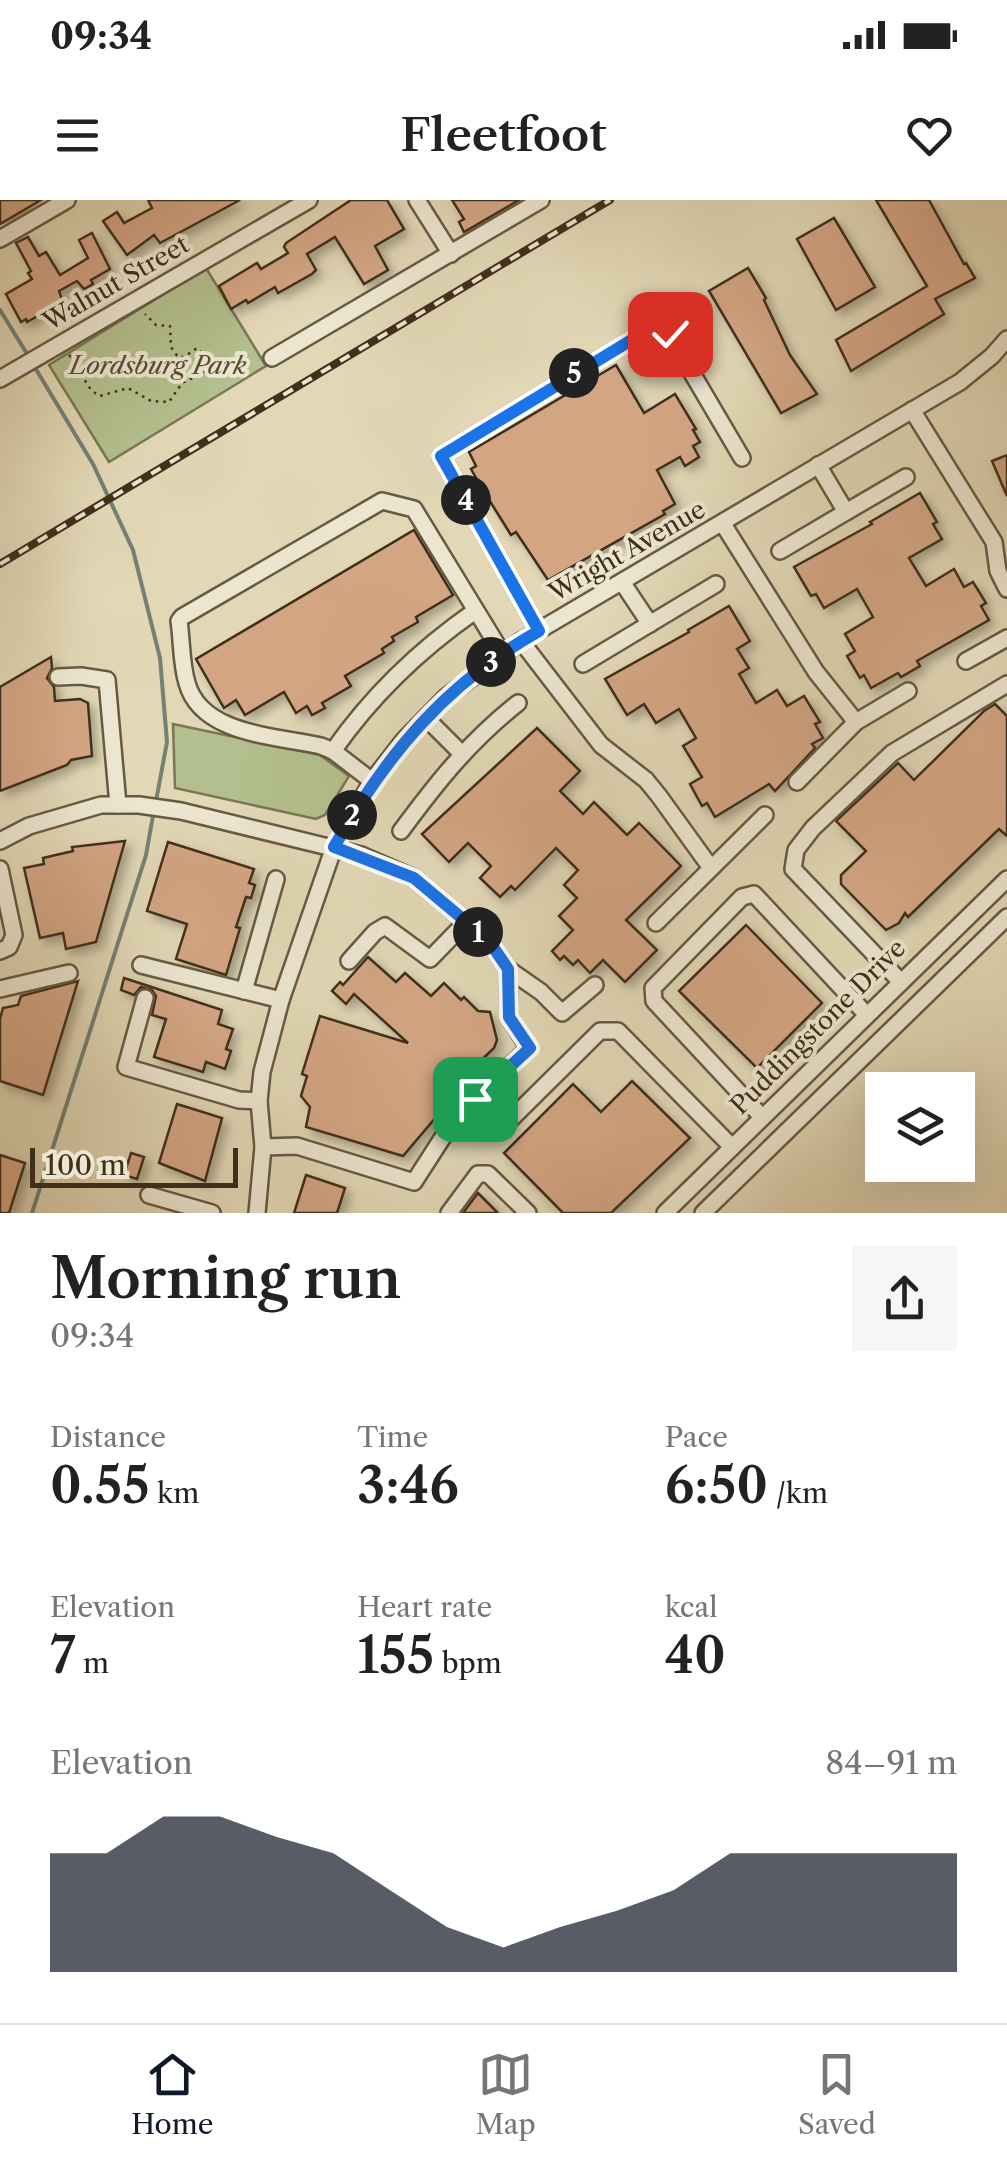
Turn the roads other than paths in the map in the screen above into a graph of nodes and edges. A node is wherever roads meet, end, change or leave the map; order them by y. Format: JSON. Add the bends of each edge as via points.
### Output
{"nodes":[{"id":1,"x":309,"y":200,"type":"edge"},
{"id":2,"x":417,"y":200,"type":"edge"},
{"id":3,"x":541,"y":200,"type":"edge"},
{"id":4,"x":61,"y":201,"type":"edge"},
{"id":5,"x":0,"y":239,"type":"edge"},
{"id":6,"x":450,"y":254,"type":"junction"},
{"id":7,"x":1007,"y":339,"type":"edge"},
{"id":8,"x":272,"y":358,"type":"dead end"},
{"id":9,"x":7,"y":372,"type":"edge"},
{"id":10,"x":912,"y":410,"type":"junction"},
{"id":11,"x":742,"y":458,"type":"dead end"},
{"id":12,"x":818,"y":466,"type":"junction"},
{"id":13,"x":906,"y":476,"type":"dead end"},
{"id":14,"x":846,"y":512,"type":"junction"},
{"id":15,"x":723,"y":524,"type":"junction"},
{"id":16,"x":780,"y":551,"type":"dead end"},
{"id":17,"x":622,"y":582,"type":"junction"},
{"id":18,"x":716,"y":584,"type":"dead end"},
{"id":19,"x":1007,"y":589,"type":"edge"},
{"id":20,"x":475,"y":611,"type":"junction"},
{"id":21,"x":650,"y":624,"type":"junction"},
{"id":22,"x":539,"y":631,"type":"junction"},
{"id":23,"x":1007,"y":638,"type":"edge"},
{"id":24,"x":521,"y":641,"type":"junction"},
{"id":25,"x":502,"y":653,"type":"junction"},
{"id":26,"x":966,"y":661,"type":"dead end"},
{"id":27,"x":584,"y":664,"type":"dead end"},
{"id":28,"x":58,"y":676,"type":"dead end"},
{"id":29,"x":1007,"y":684,"type":"edge"},
{"id":30,"x":908,"y":692,"type":"dead end"},
{"id":31,"x":518,"y":703,"type":"dead end"},
{"id":32,"x":426,"y":718,"type":"junction"},
{"id":33,"x":856,"y":722,"type":"junction"},
{"id":34,"x":333,"y":751,"type":"junction"},
{"id":35,"x":461,"y":753,"type":"junction"},
{"id":36,"x":372,"y":782,"type":"junction"},
{"id":37,"x":796,"y":782,"type":"dead end"},
{"id":38,"x":118,"y":805,"type":"junction"},
{"id":39,"x":765,"y":815,"type":"dead end"},
{"id":40,"x":401,"y":831,"type":"dead end"},
{"id":41,"x":1,"y":838,"type":"edge"},
{"id":42,"x":334,"y":847,"type":"junction"},
{"id":43,"x":711,"y":868,"type":"junction"},
{"id":44,"x":0,"y":869,"type":"edge"},
{"id":45,"x":1007,"y":878,"type":"edge"},
{"id":46,"x":276,"y":879,"type":"dead end"},
{"id":47,"x":1007,"y":917,"type":"edge"},
{"id":48,"x":466,"y":922,"type":"junction"},
{"id":49,"x":656,"y":923,"type":"dead end"},
{"id":50,"x":0,"y":951,"type":"edge"},
{"id":51,"x":349,"y":961,"type":"dead end"},
{"id":52,"x":141,"y":965,"type":"dead end"},
{"id":53,"x":508,"y":969,"type":"junction"},
{"id":54,"x":69,"y":974,"type":"dead end"},
{"id":55,"x":900,"y":980,"type":"junction"},
{"id":56,"x":595,"y":985,"type":"dead end"},
{"id":57,"x":0,"y":989,"type":"edge"},
{"id":58,"x":244,"y":991,"type":"junction"},
{"id":59,"x":145,"y":998,"type":"dead end"},
{"id":60,"x":281,"y":1000,"type":"junction"},
{"id":61,"x":866,"y":1014,"type":"junction"},
{"id":62,"x":475,"y":1099,"type":"dead end"},
{"id":63,"x":259,"y":1101,"type":"junction"},
{"id":64,"x":762,"y":1117,"type":"junction"},
{"id":65,"x":452,"y":1123,"type":"dead end"},
{"id":66,"x":503,"y":1128,"type":"dead end"},
{"id":67,"x":263,"y":1147,"type":"junction"},
{"id":68,"x":732,"y":1147,"type":"junction"},
{"id":69,"x":149,"y":1195,"type":"dead end"},
{"id":70,"x":212,"y":1213,"type":"edge"},
{"id":71,"x":257,"y":1213,"type":"edge"},
{"id":72,"x":448,"y":1213,"type":"edge"},
{"id":73,"x":528,"y":1213,"type":"edge"},
{"id":74,"x":665,"y":1213,"type":"edge"},
{"id":75,"x":703,"y":1213,"type":"edge"}],
"edges":[{"from":1,"to":9,"type":"street","name":"Walnut Street"},
{"from":2,"to":6,"type":"street"},
{"from":3,"to":6,"type":"street"},
{"from":4,"to":5,"type":"street"},
{"from":6,"to":8,"type":"street"},
{"from":7,"to":10,"type":"street","name":"Wright Avenue","via":[[960,382]]},
{"from":10,"to":12,"type":"street","name":"Wright Avenue"},
{"from":10,"to":19,"type":"street","via":[[994,542]]},
{"from":11,"to":22,"type":"street","via":[[670,334],[638,336],[441,456]]},
{"from":12,"to":14,"type":"street"},
{"from":12,"to":15,"type":"street","name":"Wright Avenue"},
{"from":13,"to":14,"type":"street"},
{"from":14,"to":16,"type":"street"},
{"from":15,"to":17,"type":"street","name":"Wright Avenue"},
{"from":15,"to":33,"type":"street"},
{"from":17,"to":21,"type":"street"},
{"from":17,"to":22,"type":"street","name":"Wright Avenue"},
{"from":18,"to":21,"type":"street"},
{"from":20,"to":25,"type":"street"},
{"from":20,"to":34,"type":"street","via":[[394,676]]},
{"from":20,"to":34,"type":"street","via":[[414,508],[382,501],[182,617],[187,684],[203,710],[226,725]]},
{"from":21,"to":27,"type":"street"},
{"from":22,"to":24,"type":"street","name":"Wright Avenue"},
{"from":23,"to":26,"type":"street"},
{"from":24,"to":25,"type":"street","name":"Wright Avenue"},
{"from":24,"to":43,"type":"street","via":[[602,745],[646,780]]},
{"from":25,"to":32,"type":"street","name":"Wright Avenue"},
{"from":28,"to":38,"type":"street","via":[[107,680]]},
{"from":29,"to":55,"type":"street","via":[[892,753],[796,850],[793,868]]},
{"from":30,"to":33,"type":"street"},
{"from":31,"to":35,"type":"street"},
{"from":32,"to":35,"type":"street"},
{"from":32,"to":36,"type":"street","name":"Wright Avenue"},
{"from":33,"to":37,"type":"street"},
{"from":34,"to":36,"type":"street"},
{"from":35,"to":40,"type":"street"},
{"from":36,"to":42,"type":"street","name":"Wright Avenue"},
{"from":38,"to":41,"type":"street"},
{"from":38,"to":42,"type":"street","via":[[171,810]]},
{"from":39,"to":43,"type":"street"},
{"from":42,"to":48,"type":"street","via":[[414,878]]},
{"from":42,"to":60,"type":"street","name":"Wright Avenue"},
{"from":43,"to":49,"type":"street"},
{"from":44,"to":50,"type":"street","via":[[14,935]]},
{"from":45,"to":55,"type":"street","name":"Puddingstone Drive"},
{"from":46,"to":58,"type":"street"},
{"from":47,"to":75,"type":"street","name":"Puddingstone Drive"},
{"from":48,"to":51,"type":"street","via":[[430,958],[385,926]]},
{"from":48,"to":53,"type":"street"},
{"from":52,"to":58,"type":"street"},
{"from":53,"to":56,"type":"street","via":[[562,1013]]},
{"from":53,"to":62,"type":"street","via":[[509,1017],[530,1048]]},
{"from":54,"to":57,"type":"street"},
{"from":55,"to":61,"type":"street","name":"Puddingstone Drive"},
{"from":58,"to":60,"type":"street"},
{"from":59,"to":63,"type":"street","via":[[126,1067]]},
{"from":60,"to":63,"type":"street","name":"Wright Avenue"},
{"from":61,"to":64,"type":"street","name":"Puddingstone Drive"},
{"from":61,"to":64,"type":"street","via":[[754,894],[742,896],[652,988],[654,1001]]},
{"from":63,"to":67,"type":"street","name":"Wright Avenue"},
{"from":64,"to":68,"type":"street","name":"Puddingstone Drive"},
{"from":65,"to":67,"type":"street","via":[[414,1182],[297,1146]]},
{"from":66,"to":68,"type":"street","via":[[600,1031],[618,1031]]},
{"from":67,"to":71,"type":"street","name":"Wright Avenue"},
{"from":68,"to":74,"type":"street","name":"Puddingstone Drive"},
{"from":69,"to":70,"type":"street"},
{"from":72,"to":73,"type":"street","via":[[470,1180],[488,1174]]}]}
